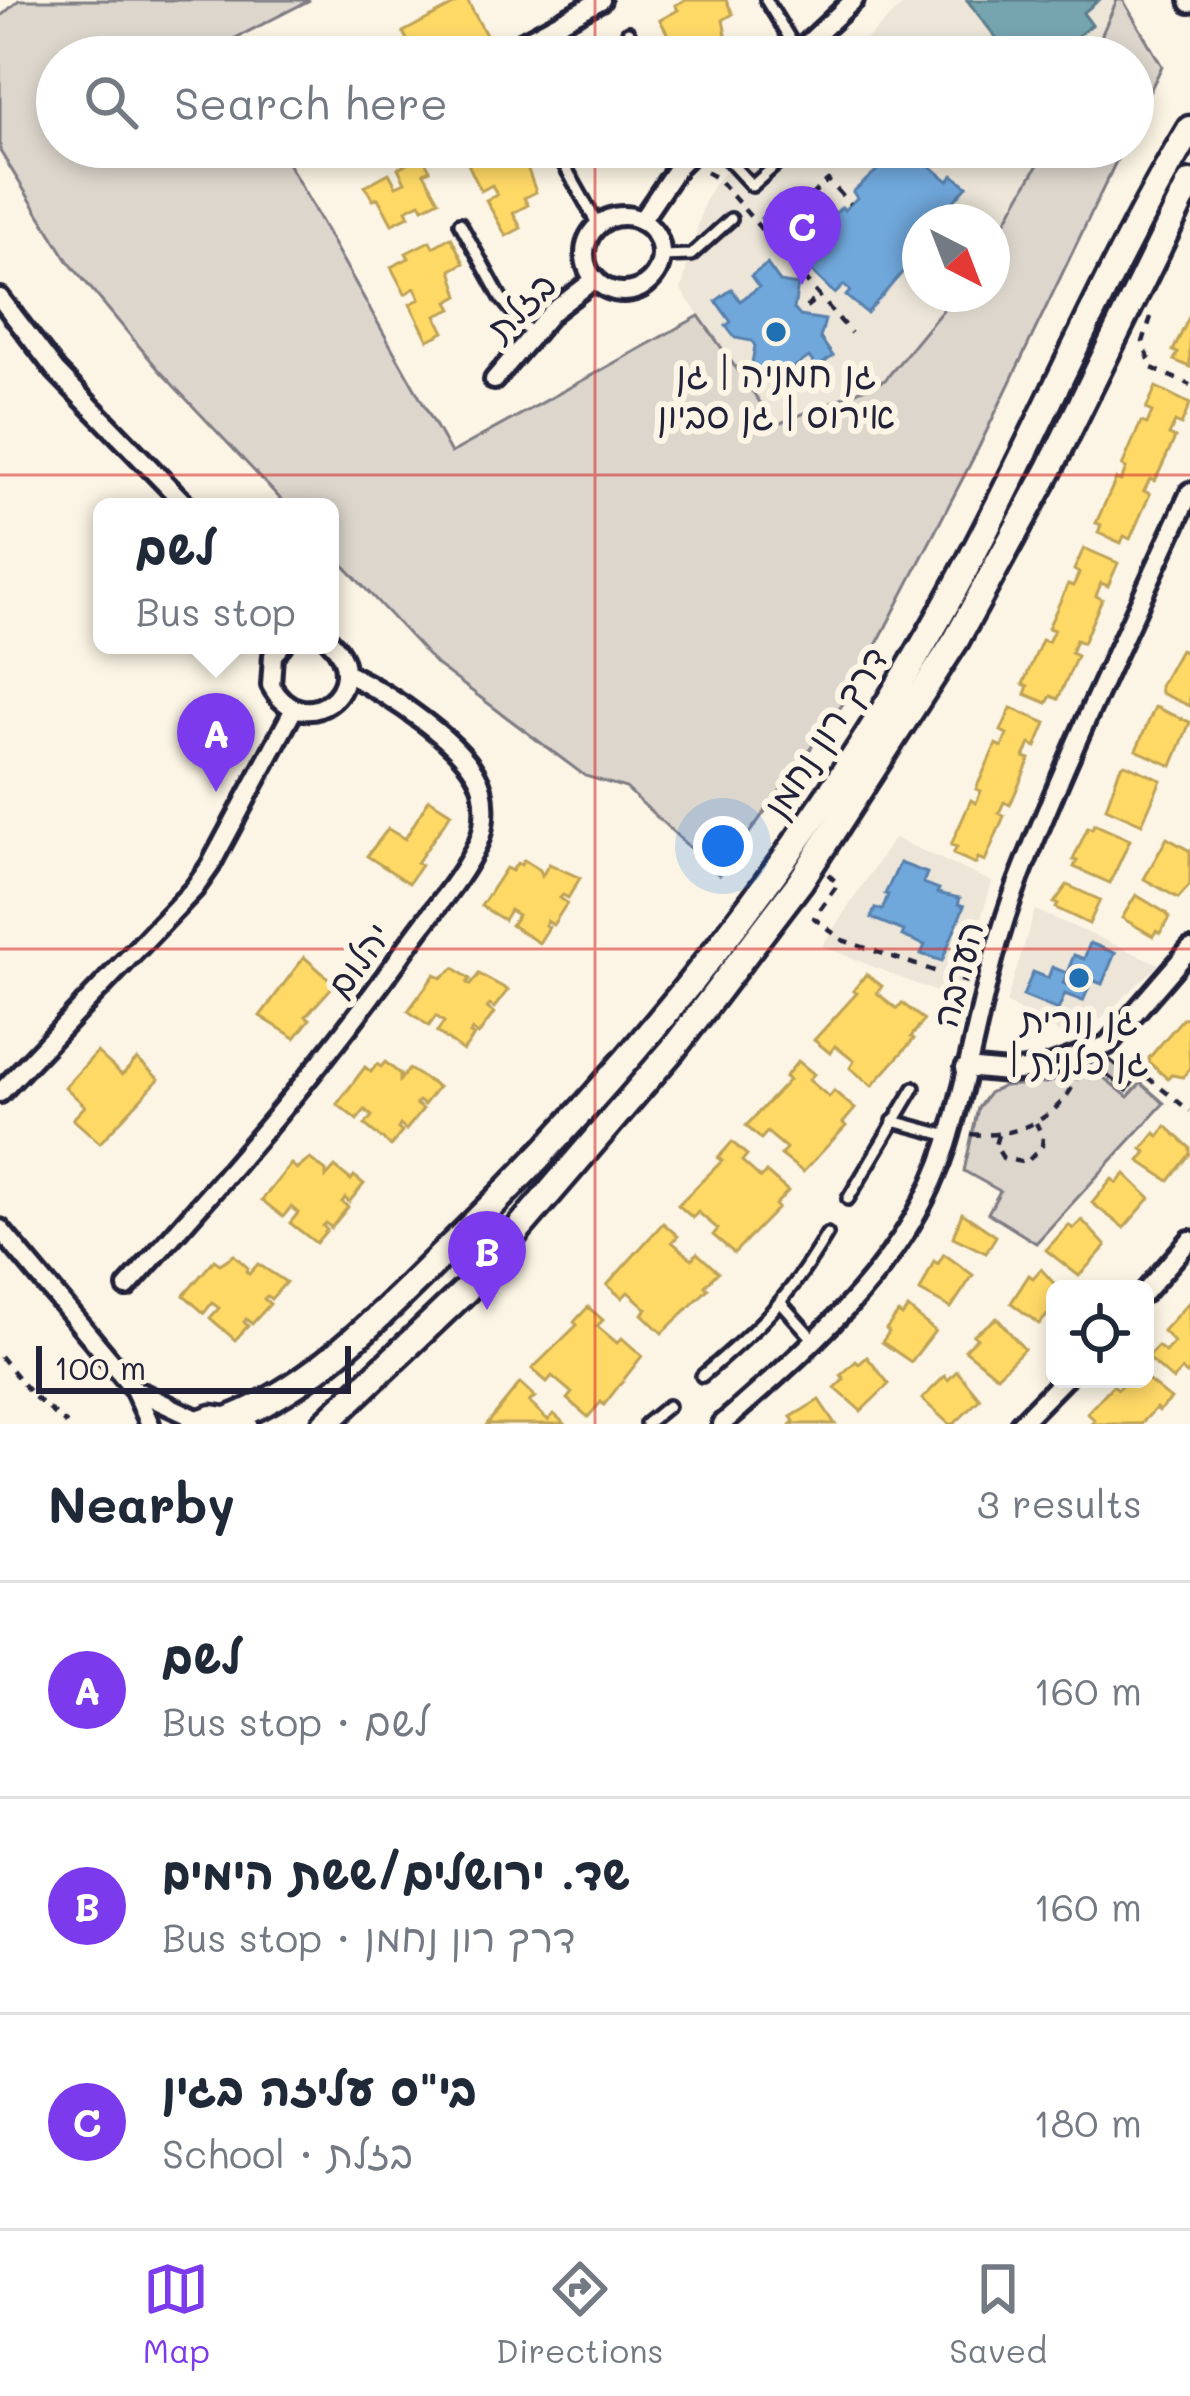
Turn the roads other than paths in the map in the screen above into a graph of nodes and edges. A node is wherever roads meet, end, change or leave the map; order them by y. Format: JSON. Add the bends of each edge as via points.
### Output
{"nodes":[{"id":1,"x":601,"y":0,"type":"edge"},
{"id":2,"x":766,"y":0,"type":"edge"},
{"id":3,"x":854,"y":0,"type":"edge"},
{"id":4,"x":628,"y":32,"type":"dead end"},
{"id":5,"x":534,"y":36,"type":"edge"},
{"id":6,"x":630,"y":36,"type":"edge"},
{"id":7,"x":786,"y":36,"type":"edge"},
{"id":8,"x":816,"y":36,"type":"edge"},
{"id":9,"x":1190,"y":129,"type":"edge"},
{"id":10,"x":566,"y":168,"type":"edge"},
{"id":11,"x":679,"y":168,"type":"edge"},
{"id":12,"x":735,"y":168,"type":"edge"},
{"id":13,"x":772,"y":168,"type":"edge"},
{"id":14,"x":1190,"y":183,"type":"edge"},
{"id":15,"x":731,"y":218,"type":"dead end"},
{"id":16,"x":641,"y":221,"type":"junction"},
{"id":17,"x":460,"y":223,"type":"dead end"},
{"id":18,"x":598,"y":224,"type":"junction"},
{"id":19,"x":661,"y":256,"type":"junction"},
{"id":20,"x":595,"y":279,"type":"junction"},
{"id":21,"x":0,"y":298,"type":"edge"},
{"id":22,"x":531,"y":334,"type":"junction"},
{"id":23,"x":494,"y":380,"type":"dead end"},
{"id":24,"x":1190,"y":491,"type":"edge"},
{"id":25,"x":179,"y":498,"type":"edge"},
{"id":26,"x":339,"y":652,"type":"edge"},
{"id":27,"x":274,"y":654,"type":"edge"},
{"id":28,"x":346,"y":673,"type":"junction"},
{"id":29,"x":294,"y":709,"type":"junction"},
{"id":30,"x":1190,"y":949,"type":"edge"},
{"id":31,"x":965,"y":1068,"type":"junction"},
{"id":32,"x":914,"y":1088,"type":"dead end"},
{"id":33,"x":0,"y":1093,"type":"edge"},
{"id":34,"x":893,"y":1121,"type":"junction"},
{"id":35,"x":949,"y":1136,"type":"junction"},
{"id":36,"x":848,"y":1199,"type":"dead end"},
{"id":37,"x":0,"y":1229,"type":"edge"},
{"id":38,"x":827,"y":1234,"type":"dead end"},
{"id":39,"x":1190,"y":1240,"type":"edge"},
{"id":40,"x":1154,"y":1282,"type":"edge"},
{"id":41,"x":127,"y":1288,"type":"dead end"},
{"id":42,"x":782,"y":1304,"type":"junction"},
{"id":43,"x":816,"y":1342,"type":"junction"},
{"id":44,"x":702,"y":1376,"type":"dead end"},
{"id":45,"x":1055,"y":1388,"type":"edge"},
{"id":46,"x":137,"y":1391,"type":"junction"},
{"id":47,"x":668,"y":1406,"type":"dead end"},
{"id":48,"x":238,"y":1421,"type":"edge"},
{"id":49,"x":198,"y":1422,"type":"edge"},
{"id":50,"x":150,"y":1424,"type":"edge"},
{"id":51,"x":325,"y":1424,"type":"edge"},
{"id":52,"x":646,"y":1424,"type":"edge"},
{"id":53,"x":722,"y":1424,"type":"edge"},
{"id":54,"x":1020,"y":1424,"type":"edge"}],
"edges":[{"from":1,"to":5,"type":"street"},
{"from":2,"to":7,"type":"lane"},
{"from":3,"to":8,"type":"street"},
{"from":4,"to":6,"type":"lane"},
{"from":9,"to":48,"type":"main road","name":"דרך רון נחמן","via":[[1112,266],[1025,457],[933,627],[765,883],[649,1033],[515,1184],[340,1349]]},
{"from":10,"to":18,"type":"lane"},
{"from":11,"to":16,"type":"street"},
{"from":12,"to":13,"type":"lane","via":[[752,186]]},
{"from":14,"to":51,"type":"main road","name":"דרך רון נחמן","via":[[978,602],[800,882],[673,1049],[466,1290]]},
{"from":15,"to":19,"type":"lane","via":[[691,255]]},
{"from":16,"to":18,"type":"street","via":[[624,216]]},
{"from":16,"to":19,"type":"street"},
{"from":17,"to":22,"type":"lane"},
{"from":18,"to":20,"type":"street","via":[[585,253]]},
{"from":19,"to":20,"type":"street","via":[[638,289],[618,292]]},
{"from":20,"to":22,"type":"street","name":"בזלת"},
{"from":21,"to":25,"type":"street","via":[[56,371]]},
{"from":22,"to":23,"type":"street","name":"בזלת"},
{"from":24,"to":31,"type":"street","name":"הערבה","via":[[1018,882]]},
{"from":26,"to":28,"type":"street"},
{"from":27,"to":29,"type":"street","via":[[271,685]]},
{"from":28,"to":29,"type":"street","via":[[335,699],[320,709]]},
{"from":28,"to":41,"type":"street","name":"יהלום","via":[[468,762],[482,787],[479,842],[307,1082]]},
{"from":29,"to":33,"type":"street","via":[[194,889]]},
{"from":30,"to":31,"type":"street","via":[[1107,1045],[1044,1068]]},
{"from":31,"to":35,"type":"street","name":"הערבה"},
{"from":32,"to":34,"type":"lane"},
{"from":34,"to":35,"type":"lane"},
{"from":34,"to":36,"type":"lane"},
{"from":35,"to":43,"type":"street","name":"הערבה","via":[[888,1259]]},
{"from":37,"to":46,"type":"street"},
{"from":38,"to":42,"type":"lane"},
{"from":39,"to":40,"type":"street"},
{"from":42,"to":43,"type":"lane"},
{"from":42,"to":44,"type":"lane"},
{"from":43,"to":53,"type":"street","name":"הערבה"},
{"from":45,"to":54,"type":"street"},
{"from":46,"to":49,"type":"street"},
{"from":46,"to":50,"type":"street"},
{"from":47,"to":52,"type":"lane"},
{"from":48,"to":49,"type":"main road","name":"דרך רון נחמן"}]}
